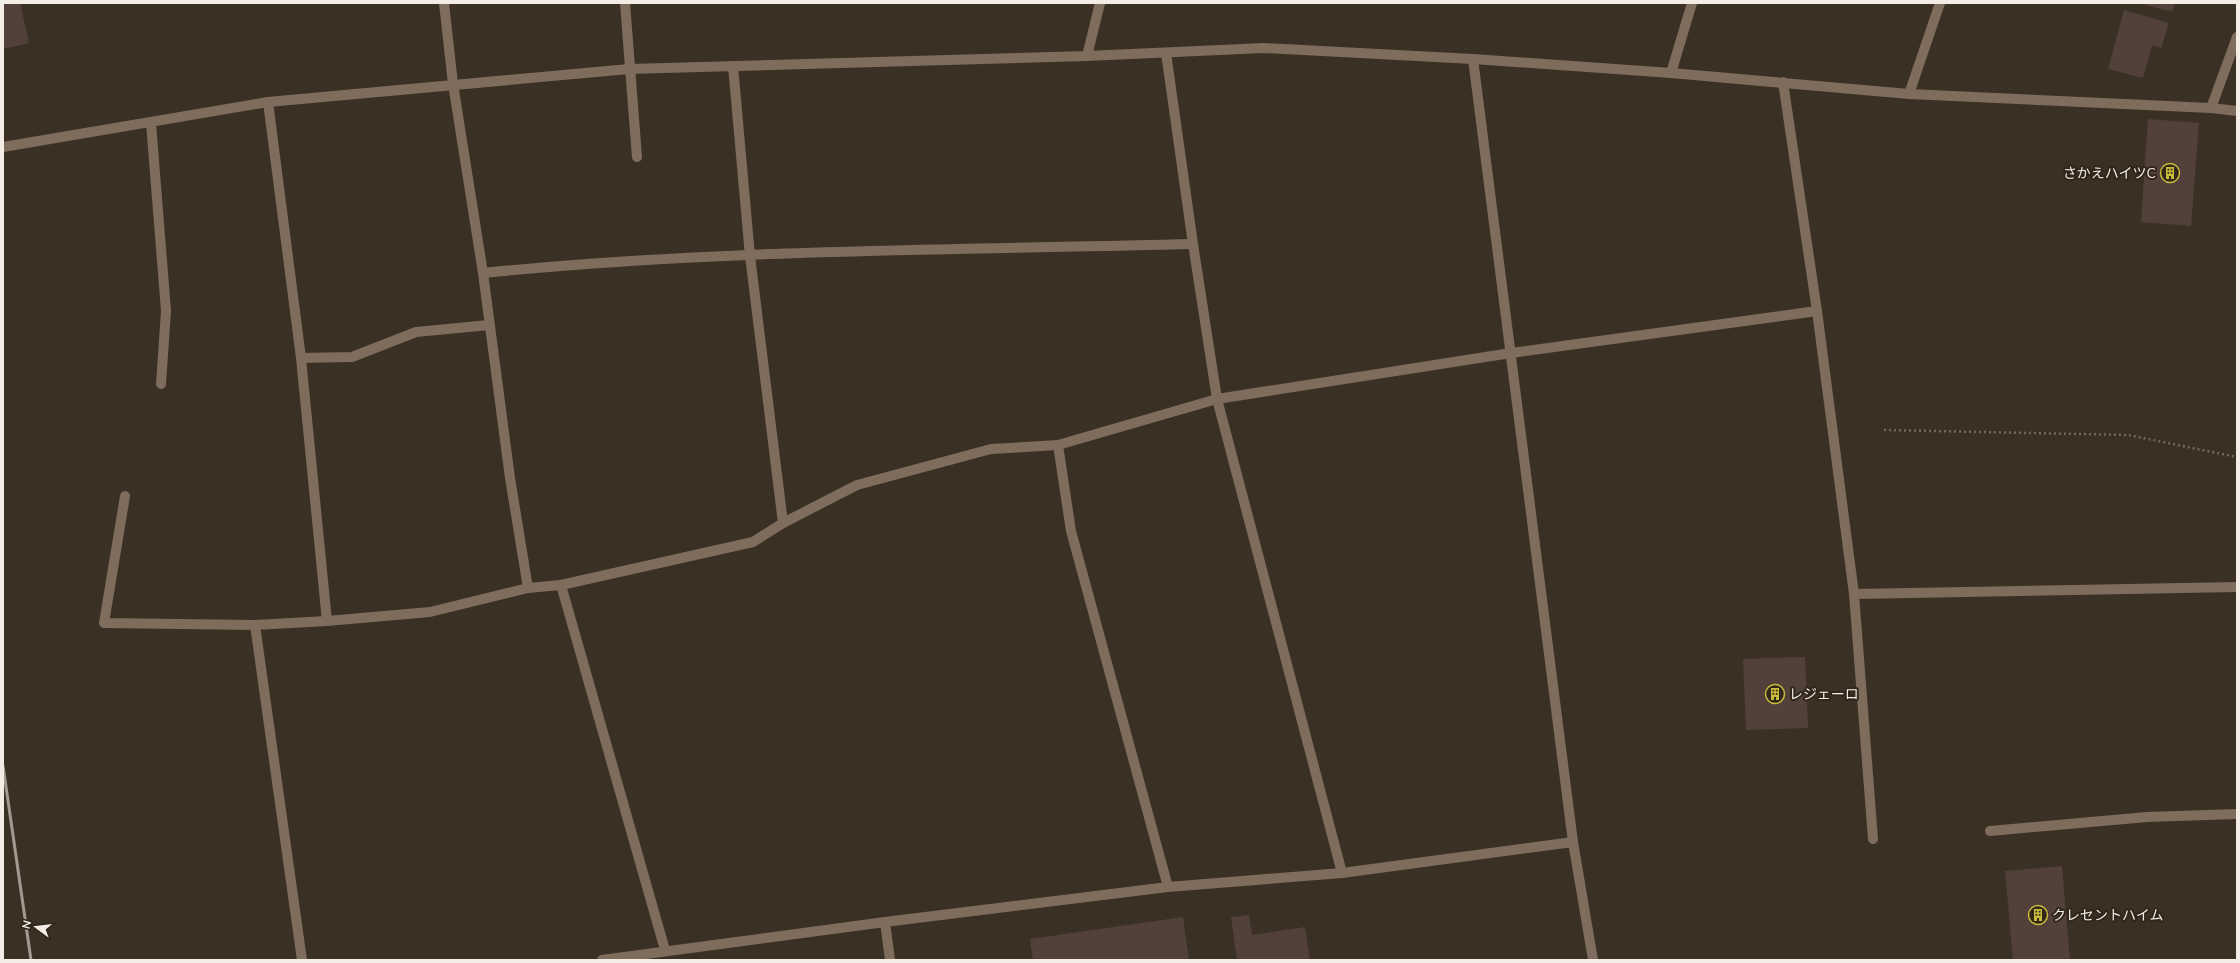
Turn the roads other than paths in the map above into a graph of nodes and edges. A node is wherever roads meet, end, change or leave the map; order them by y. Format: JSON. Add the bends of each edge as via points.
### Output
{"nodes":[{"id":1,"x":444,"y":3,"type":"edge"},
{"id":2,"x":625,"y":3,"type":"edge"},
{"id":3,"x":1100,"y":3,"type":"edge"},
{"id":4,"x":1692,"y":3,"type":"edge"},
{"id":5,"x":1940,"y":3,"type":"edge"},
{"id":6,"x":2237,"y":37,"type":"edge"},
{"id":7,"x":1166,"y":53,"type":"junction"},
{"id":8,"x":1087,"y":56,"type":"junction"},
{"id":9,"x":1472,"y":59,"type":"junction"},
{"id":10,"x":733,"y":66,"type":"junction"},
{"id":11,"x":629,"y":69,"type":"junction"},
{"id":12,"x":1671,"y":73,"type":"junction"},
{"id":13,"x":1783,"y":82,"type":"junction"},
{"id":14,"x":453,"y":84,"type":"junction"},
{"id":15,"x":1908,"y":94,"type":"junction"},
{"id":16,"x":268,"y":102,"type":"junction"},
{"id":17,"x":2210,"y":108,"type":"junction"},
{"id":18,"x":2237,"y":111,"type":"edge"},
{"id":19,"x":151,"y":123,"type":"junction"},
{"id":20,"x":3,"y":147,"type":"edge"},
{"id":21,"x":637,"y":157,"type":"dead end"},
{"id":22,"x":1192,"y":244,"type":"junction"},
{"id":23,"x":750,"y":256,"type":"junction"},
{"id":24,"x":483,"y":273,"type":"junction"},
{"id":25,"x":1817,"y":312,"type":"junction"},
{"id":26,"x":489,"y":326,"type":"junction"},
{"id":27,"x":1511,"y":353,"type":"junction"},
{"id":28,"x":301,"y":358,"type":"junction"},
{"id":29,"x":161,"y":384,"type":"dead end"},
{"id":30,"x":1217,"y":399,"type":"junction"},
{"id":31,"x":1058,"y":445,"type":"junction"},
{"id":32,"x":125,"y":496,"type":"dead end"},
{"id":33,"x":783,"y":523,"type":"junction"},
{"id":34,"x":561,"y":585,"type":"junction"},
{"id":35,"x":2237,"y":587,"type":"edge"},
{"id":36,"x":528,"y":588,"type":"junction"},
{"id":37,"x":1854,"y":594,"type":"junction"},
{"id":38,"x":327,"y":622,"type":"junction"},
{"id":39,"x":255,"y":624,"type":"junction"},
{"id":40,"x":2237,"y":814,"type":"edge"},
{"id":41,"x":1990,"y":831,"type":"dead end"},
{"id":42,"x":1873,"y":839,"type":"dead end"},
{"id":43,"x":1573,"y":842,"type":"junction"},
{"id":44,"x":1342,"y":874,"type":"junction"},
{"id":45,"x":1168,"y":888,"type":"junction"},
{"id":46,"x":885,"y":922,"type":"junction"},
{"id":47,"x":665,"y":950,"type":"junction"},
{"id":48,"x":302,"y":960,"type":"edge"},
{"id":49,"x":602,"y":960,"type":"edge"},
{"id":50,"x":890,"y":960,"type":"edge"},
{"id":51,"x":1592,"y":960,"type":"edge"}],
"edges":[{"from":1,"to":14,"type":"street"},
{"from":2,"to":11,"type":"street"},
{"from":3,"to":8,"type":"street"},
{"from":4,"to":12,"type":"street"},
{"from":5,"to":15,"type":"street"},
{"from":6,"to":17,"type":"street"},
{"from":7,"to":8,"type":"street"},
{"from":7,"to":9,"type":"street","via":[[1264,48]]},
{"from":7,"to":22,"type":"street"},
{"from":8,"to":10,"type":"street"},
{"from":9,"to":12,"type":"street"},
{"from":9,"to":27,"type":"street"},
{"from":10,"to":11,"type":"street"},
{"from":10,"to":23,"type":"street"},
{"from":11,"to":14,"type":"street"},
{"from":11,"to":21,"type":"street"},
{"from":12,"to":13,"type":"street"},
{"from":13,"to":15,"type":"street"},
{"from":13,"to":25,"type":"street"},
{"from":14,"to":16,"type":"street"},
{"from":14,"to":24,"type":"street"},
{"from":15,"to":17,"type":"street"},
{"from":16,"to":19,"type":"street"},
{"from":16,"to":28,"type":"street"},
{"from":17,"to":18,"type":"street"},
{"from":19,"to":20,"type":"street"},
{"from":19,"to":29,"type":"street","via":[[166,311]]},
{"from":22,"to":23,"type":"street"},
{"from":22,"to":30,"type":"street"},
{"from":23,"to":24,"type":"street","via":[[572,264]]},
{"from":23,"to":33,"type":"street"},
{"from":24,"to":26,"type":"street"},
{"from":25,"to":27,"type":"street"},
{"from":25,"to":37,"type":"street"},
{"from":26,"to":28,"type":"street","via":[[416,332],[352,356]]},
{"from":26,"to":36,"type":"street"},
{"from":27,"to":30,"type":"street"},
{"from":27,"to":43,"type":"street"},
{"from":28,"to":38,"type":"street"},
{"from":30,"to":31,"type":"street"},
{"from":30,"to":44,"type":"street"},
{"from":31,"to":33,"type":"street","via":[[991,450],[856,485]]},
{"from":31,"to":45,"type":"street","via":[[1071,532]]},
{"from":32,"to":39,"type":"street","via":[[104,623]]},
{"from":33,"to":34,"type":"street","via":[[753,542]]},
{"from":34,"to":36,"type":"street"},
{"from":34,"to":47,"type":"street"},
{"from":35,"to":37,"type":"street"},
{"from":36,"to":38,"type":"street","via":[[430,612]]},
{"from":37,"to":42,"type":"street"},
{"from":38,"to":39,"type":"street"},
{"from":39,"to":48,"type":"street"},
{"from":40,"to":41,"type":"street","via":[[2147,817]]},
{"from":43,"to":44,"type":"street"},
{"from":43,"to":51,"type":"street"},
{"from":44,"to":45,"type":"street"},
{"from":45,"to":46,"type":"street"},
{"from":46,"to":47,"type":"street"},
{"from":46,"to":50,"type":"street"},
{"from":47,"to":49,"type":"street"}]}
